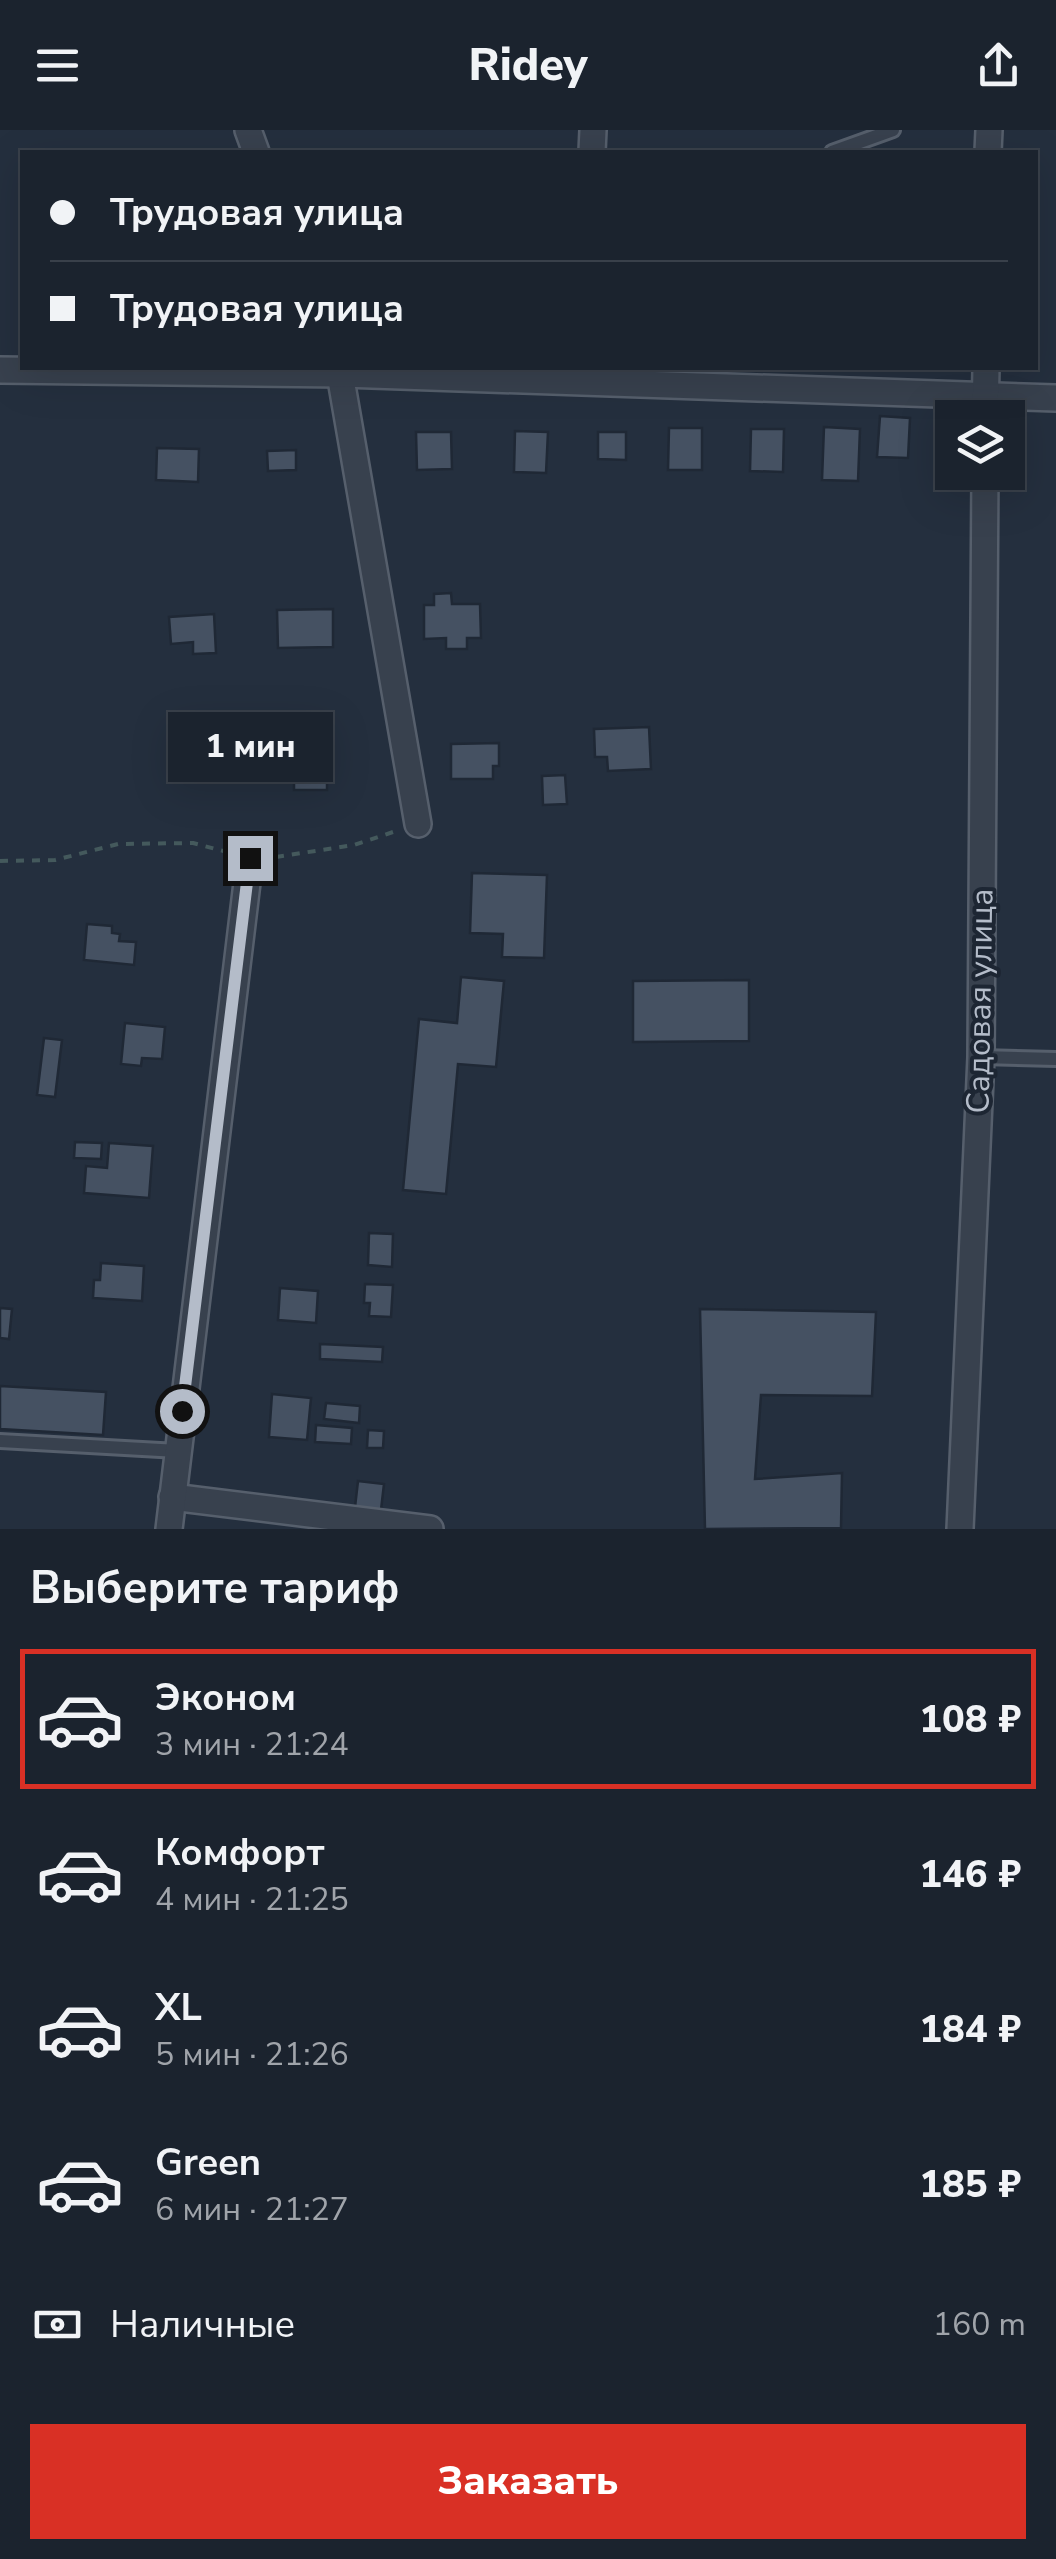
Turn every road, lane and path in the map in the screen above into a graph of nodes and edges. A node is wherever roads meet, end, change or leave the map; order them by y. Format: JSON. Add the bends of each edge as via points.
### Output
{"nodes":[{"id":1,"x":892,"y":130,"type":"edge"},
{"id":2,"x":837,"y":150,"type":"edge"},
{"id":3,"x":0,"y":370,"type":"edge"},
{"id":4,"x":986,"y":370,"type":"edge"},
{"id":5,"x":341,"y":371,"type":"edge"},
{"id":6,"x":1056,"y":398,"type":"edge"},
{"id":7,"x":985,"y":400,"type":"edge"},
{"id":8,"x":1025,"y":401,"type":"edge"},
{"id":9,"x":935,"y":403,"type":"edge"},
{"id":10,"x":985,"y":490,"type":"edge"},
{"id":11,"x":418,"y":824,"type":"joint"},
{"id":12,"x":250,"y":858,"type":"junction"},
{"id":13,"x":0,"y":861,"type":"edge"},
{"id":14,"x":981,"y":1057,"type":"junction"},
{"id":15,"x":1056,"y":1059,"type":"edge"},
{"id":16,"x":0,"y":1441,"type":"edge"},
{"id":17,"x":178,"y":1451,"type":"junction"},
{"id":18,"x":172,"y":1497,"type":"junction"},
{"id":19,"x":169,"y":1529,"type":"edge"},
{"id":20,"x":430,"y":1529,"type":"edge"},
{"id":21,"x":960,"y":1529,"type":"edge"}],
"edges":[{"from":1,"to":2,"type":"lane"},
{"from":3,"to":5,"type":"street"},
{"from":4,"to":7,"type":"street"},
{"from":5,"to":9,"type":"street"},
{"from":5,"to":11,"type":"street"},
{"from":6,"to":8,"type":"street"},
{"from":10,"to":14,"type":"street","name":"Садовая улица"},
{"from":11,"to":12,"type":"path","via":[[354,845]]},
{"from":12,"to":13,"type":"path","via":[[165,843]]},
{"from":12,"to":17,"type":"street"},
{"from":14,"to":15,"type":"lane"},
{"from":14,"to":21,"type":"street","name":"Садовая улица"},
{"from":16,"to":17,"type":"lane"},
{"from":17,"to":18,"type":"street"},
{"from":18,"to":19,"type":"street"},
{"from":18,"to":20,"type":"street"}]}
